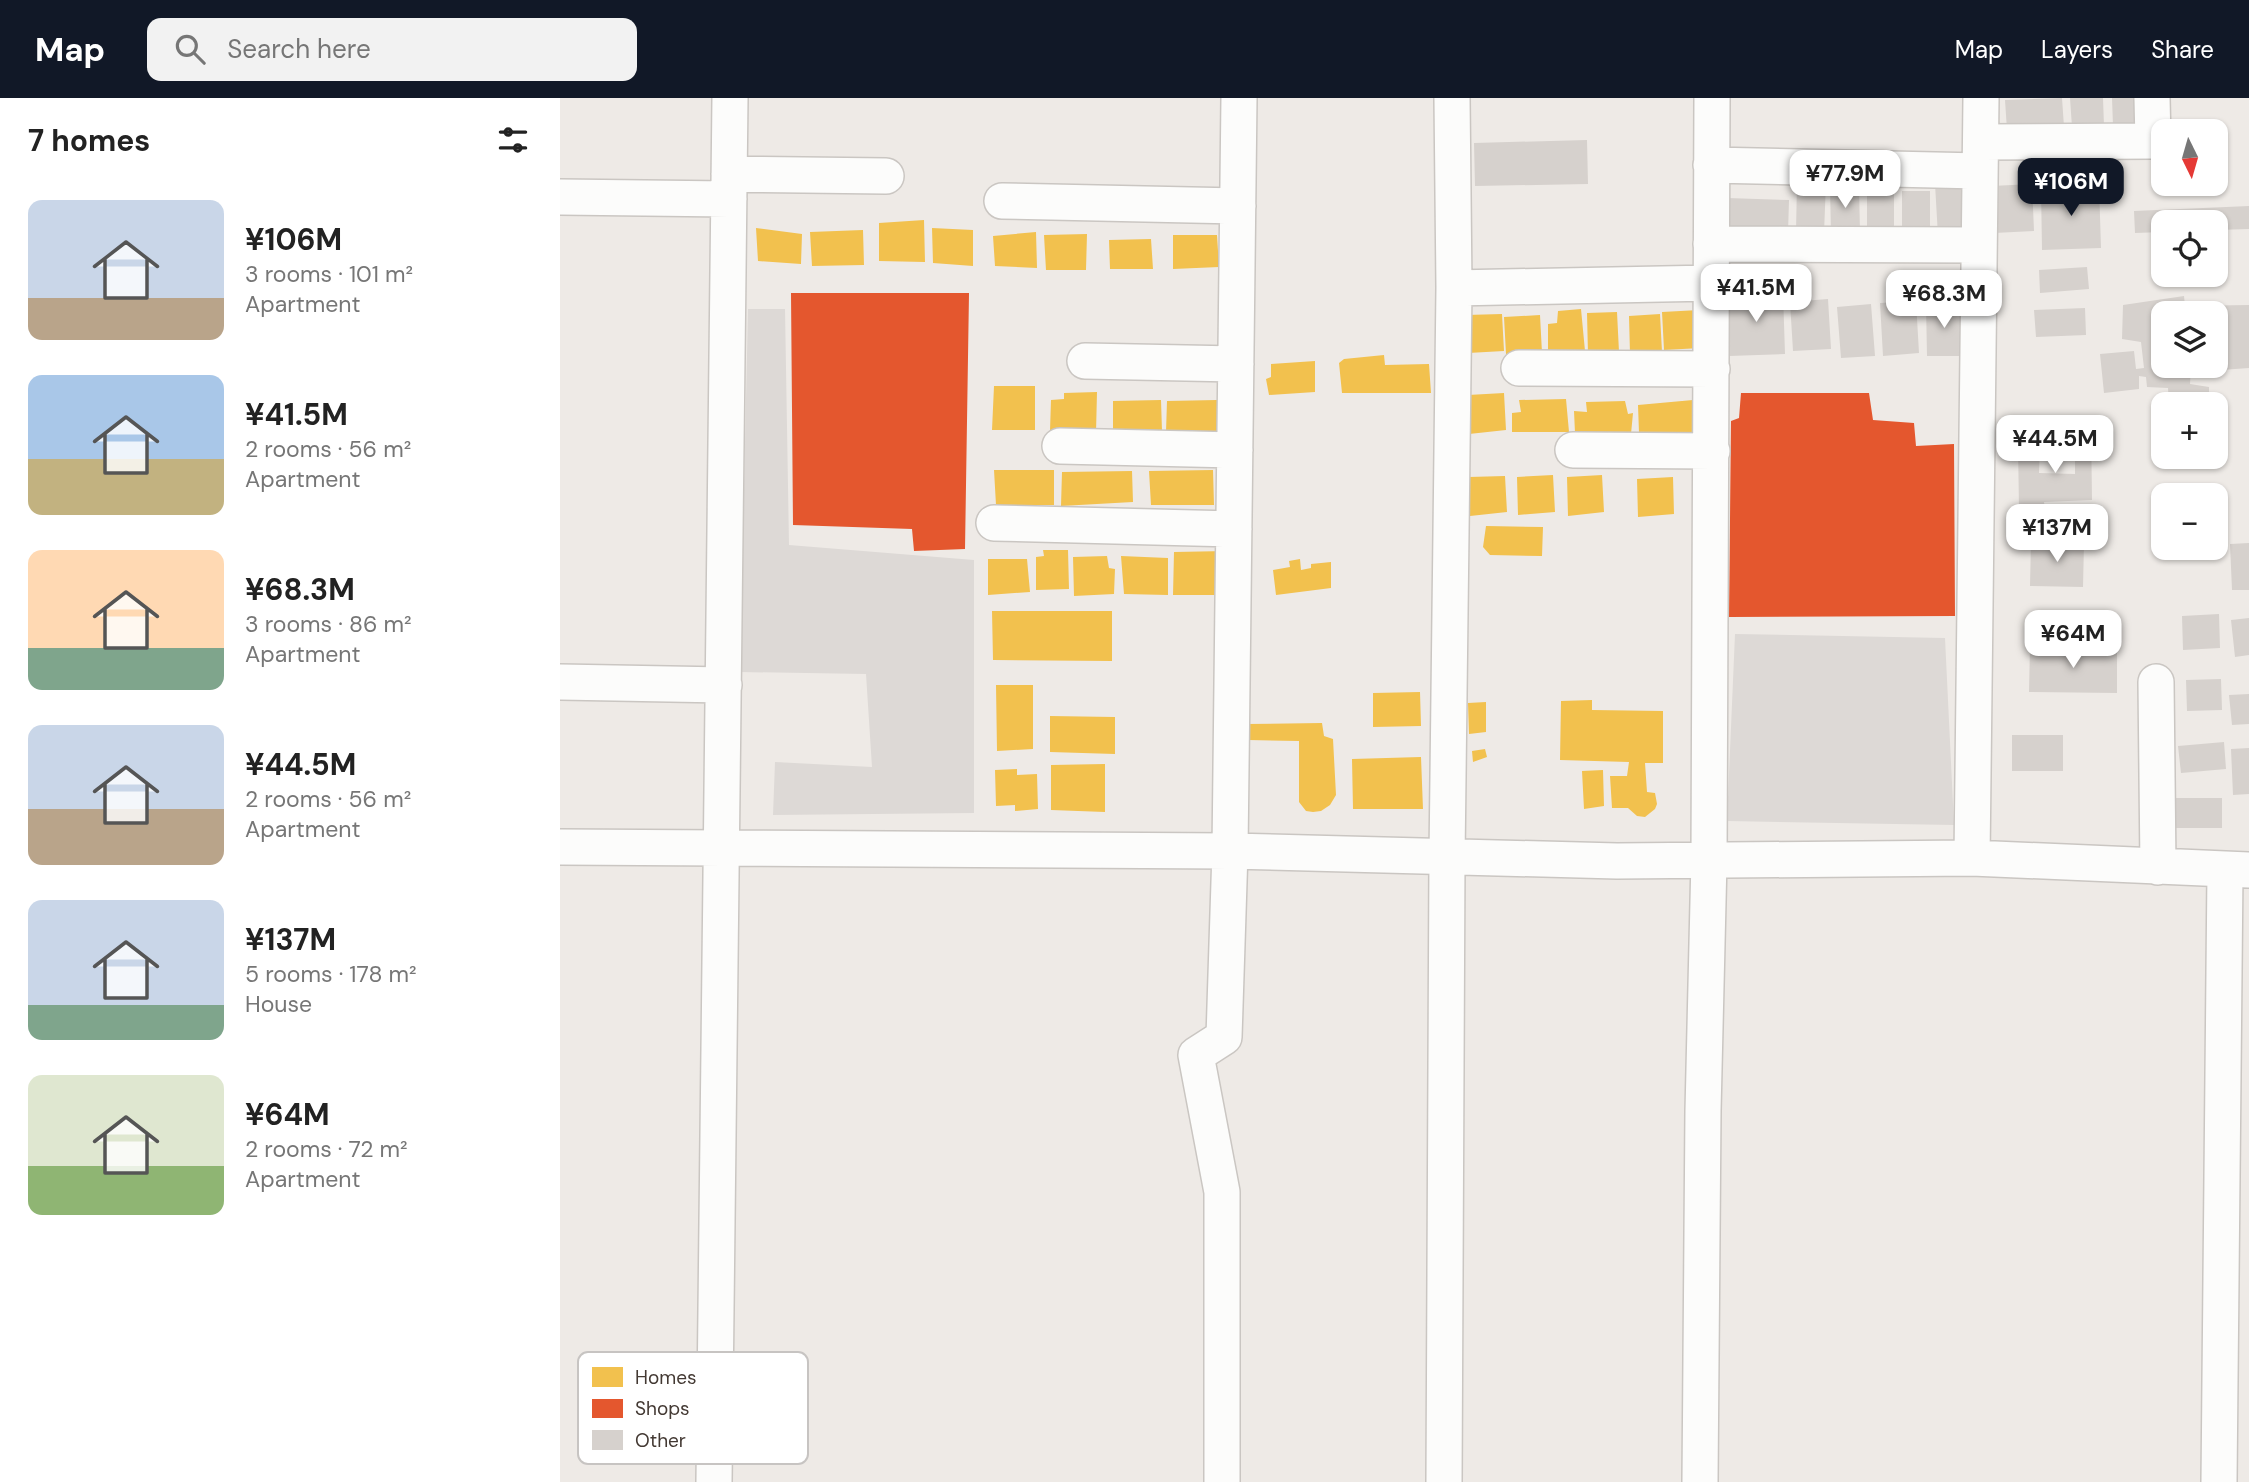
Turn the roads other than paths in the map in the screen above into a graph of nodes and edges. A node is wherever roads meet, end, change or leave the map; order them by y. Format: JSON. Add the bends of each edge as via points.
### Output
{"nodes":[{"id":1,"x":730,"y":98,"type":"edge"},
{"id":2,"x":1239,"y":98,"type":"edge"},
{"id":3,"x":1452,"y":98,"type":"edge"},
{"id":4,"x":1712,"y":98,"type":"edge"},
{"id":5,"x":1981,"y":98,"type":"edge"},
{"id":6,"x":2152,"y":98,"type":"edge"},
{"id":7,"x":1980,"y":156,"type":"junction"},
{"id":8,"x":1711,"y":165,"type":"junction"},
{"id":9,"x":886,"y":176,"type":"dead end"},
{"id":10,"x":729,"y":187,"type":"junction"},
{"id":11,"x":560,"y":197,"type":"edge"},
{"id":12,"x":1002,"y":201,"type":"dead end"},
{"id":13,"x":1238,"y":206,"type":"junction"},
{"id":14,"x":1711,"y":244,"type":"junction"},
{"id":15,"x":1979,"y":245,"type":"junction"},
{"id":16,"x":1713,"y":284,"type":"junction"},
{"id":17,"x":1454,"y":288,"type":"junction"},
{"id":18,"x":1085,"y":361,"type":"dead end"},
{"id":19,"x":1236,"y":364,"type":"junction"},
{"id":20,"x":1519,"y":368,"type":"dead end"},
{"id":21,"x":1712,"y":369,"type":"junction"},
{"id":22,"x":1060,"y":446,"type":"dead end"},
{"id":23,"x":1235,"y":450,"type":"junction"},
{"id":24,"x":1573,"y":450,"type":"dead end"},
{"id":25,"x":1712,"y":451,"type":"junction"},
{"id":26,"x":994,"y":523,"type":"dead end"},
{"id":27,"x":1234,"y":529,"type":"junction"},
{"id":28,"x":560,"y":682,"type":"edge"},
{"id":29,"x":2156,"y":682,"type":"dead end"},
{"id":30,"x":724,"y":685,"type":"junction"},
{"id":31,"x":560,"y":847,"type":"edge"},
{"id":32,"x":722,"y":848,"type":"junction"},
{"id":33,"x":1230,"y":851,"type":"junction"},
{"id":34,"x":1447,"y":858,"type":"junction"},
{"id":35,"x":1972,"y":858,"type":"junction"},
{"id":36,"x":1709,"y":860,"type":"junction"},
{"id":37,"x":2158,"y":867,"type":"junction"},
{"id":38,"x":2237,"y":870,"type":"edge"},
{"id":39,"x":2235,"y":1202,"type":"edge"},
{"id":40,"x":2235,"y":1296,"type":"edge"},
{"id":41,"x":716,"y":1352,"type":"edge"},
{"id":42,"x":714,"y":1464,"type":"edge"},
{"id":43,"x":714,"y":1482,"type":"edge"},
{"id":44,"x":1222,"y":1482,"type":"edge"},
{"id":45,"x":1444,"y":1482,"type":"edge"},
{"id":46,"x":1700,"y":1482,"type":"edge"},
{"id":47,"x":2219,"y":1482,"type":"edge"}],
"edges":[{"from":1,"to":10,"type":"street"},
{"from":2,"to":13,"type":"street"},
{"from":3,"to":17,"type":"street"},
{"from":4,"to":8,"type":"street"},
{"from":5,"to":7,"type":"street"},
{"from":6,"to":7,"type":"street","via":[[2153,141]]},
{"from":7,"to":8,"type":"street"},
{"from":7,"to":15,"type":"street"},
{"from":8,"to":14,"type":"street"},
{"from":9,"to":10,"type":"street"},
{"from":10,"to":11,"type":"street"},
{"from":10,"to":30,"type":"street"},
{"from":12,"to":13,"type":"street"},
{"from":13,"to":19,"type":"street"},
{"from":14,"to":15,"type":"street"},
{"from":14,"to":16,"type":"street"},
{"from":15,"to":35,"type":"street"},
{"from":16,"to":17,"type":"street"},
{"from":16,"to":21,"type":"street"},
{"from":17,"to":34,"type":"street"},
{"from":18,"to":19,"type":"street"},
{"from":19,"to":23,"type":"street"},
{"from":20,"to":21,"type":"street"},
{"from":21,"to":25,"type":"street"},
{"from":22,"to":23,"type":"street"},
{"from":23,"to":27,"type":"street"},
{"from":24,"to":25,"type":"street"},
{"from":25,"to":36,"type":"street"},
{"from":26,"to":27,"type":"street"},
{"from":27,"to":33,"type":"street"},
{"from":28,"to":30,"type":"street"},
{"from":29,"to":37,"type":"street"},
{"from":30,"to":32,"type":"street"},
{"from":31,"to":32,"type":"street"},
{"from":32,"to":33,"type":"street"},
{"from":32,"to":41,"type":"street"},
{"from":33,"to":34,"type":"street"},
{"from":33,"to":44,"type":"street","via":[[1224,1037],[1196,1055],[1222,1192]]},
{"from":34,"to":36,"type":"street"},
{"from":34,"to":45,"type":"street"},
{"from":35,"to":36,"type":"street"},
{"from":35,"to":37,"type":"street"},
{"from":36,"to":46,"type":"street"},
{"from":37,"to":38,"type":"street"},
{"from":38,"to":39,"type":"street"},
{"from":39,"to":40,"type":"street"},
{"from":40,"to":47,"type":"street"},
{"from":42,"to":43,"type":"street"}]}
